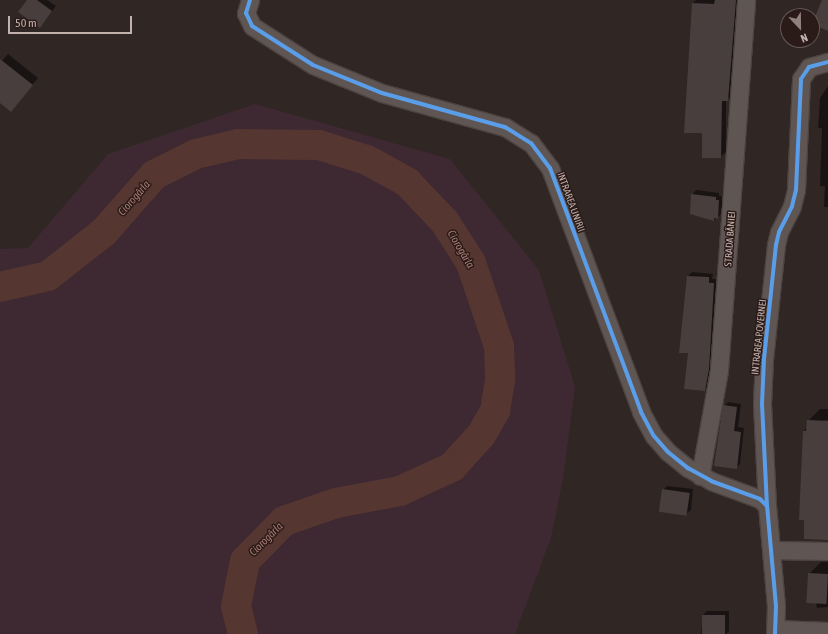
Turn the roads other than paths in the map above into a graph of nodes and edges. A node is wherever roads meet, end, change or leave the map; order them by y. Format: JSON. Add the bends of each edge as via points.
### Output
{"nodes":[{"id":1,"x":250,"y":0,"type":"edge"},
{"id":2,"x":746,"y":0,"type":"edge"},
{"id":3,"x":828,"y":62,"type":"edge"},
{"id":4,"x":700,"y":476,"type":"junction"},
{"id":5,"x":767,"y":506,"type":"junction"},
{"id":6,"x":772,"y":550,"type":"junction"},
{"id":7,"x":828,"y":551,"type":"edge"},
{"id":8,"x":776,"y":631,"type":"edge"},
{"id":9,"x":828,"y":631,"type":"edge"}],
"edges":[{"from":1,"to":4,"type":"street","name":"INTRAREA UNIRII","via":[[246,13],[252,26],[313,65],[382,92],[505,127],[523,136],[543,156],[553,174],[641,412],[661,445]]},
{"from":2,"to":4,"type":"street","name":"STRADA BĂNIEI","via":[[719,370]]},
{"from":3,"to":5,"type":"street","name":"INTRAREA POVERNEI","via":[[814,65],[802,75],[796,190],[776,245],[762,386]]},
{"from":4,"to":5,"type":"street","name":"INTRAREA UNIRII","via":[[760,500]]},
{"from":5,"to":6,"type":"street","name":"INTRAREA POVERNEI"},
{"from":6,"to":7,"type":"street"},
{"from":6,"to":8,"type":"street","name":"INTRAREA POVERNEI"},
{"from":8,"to":9,"type":"street"}]}
